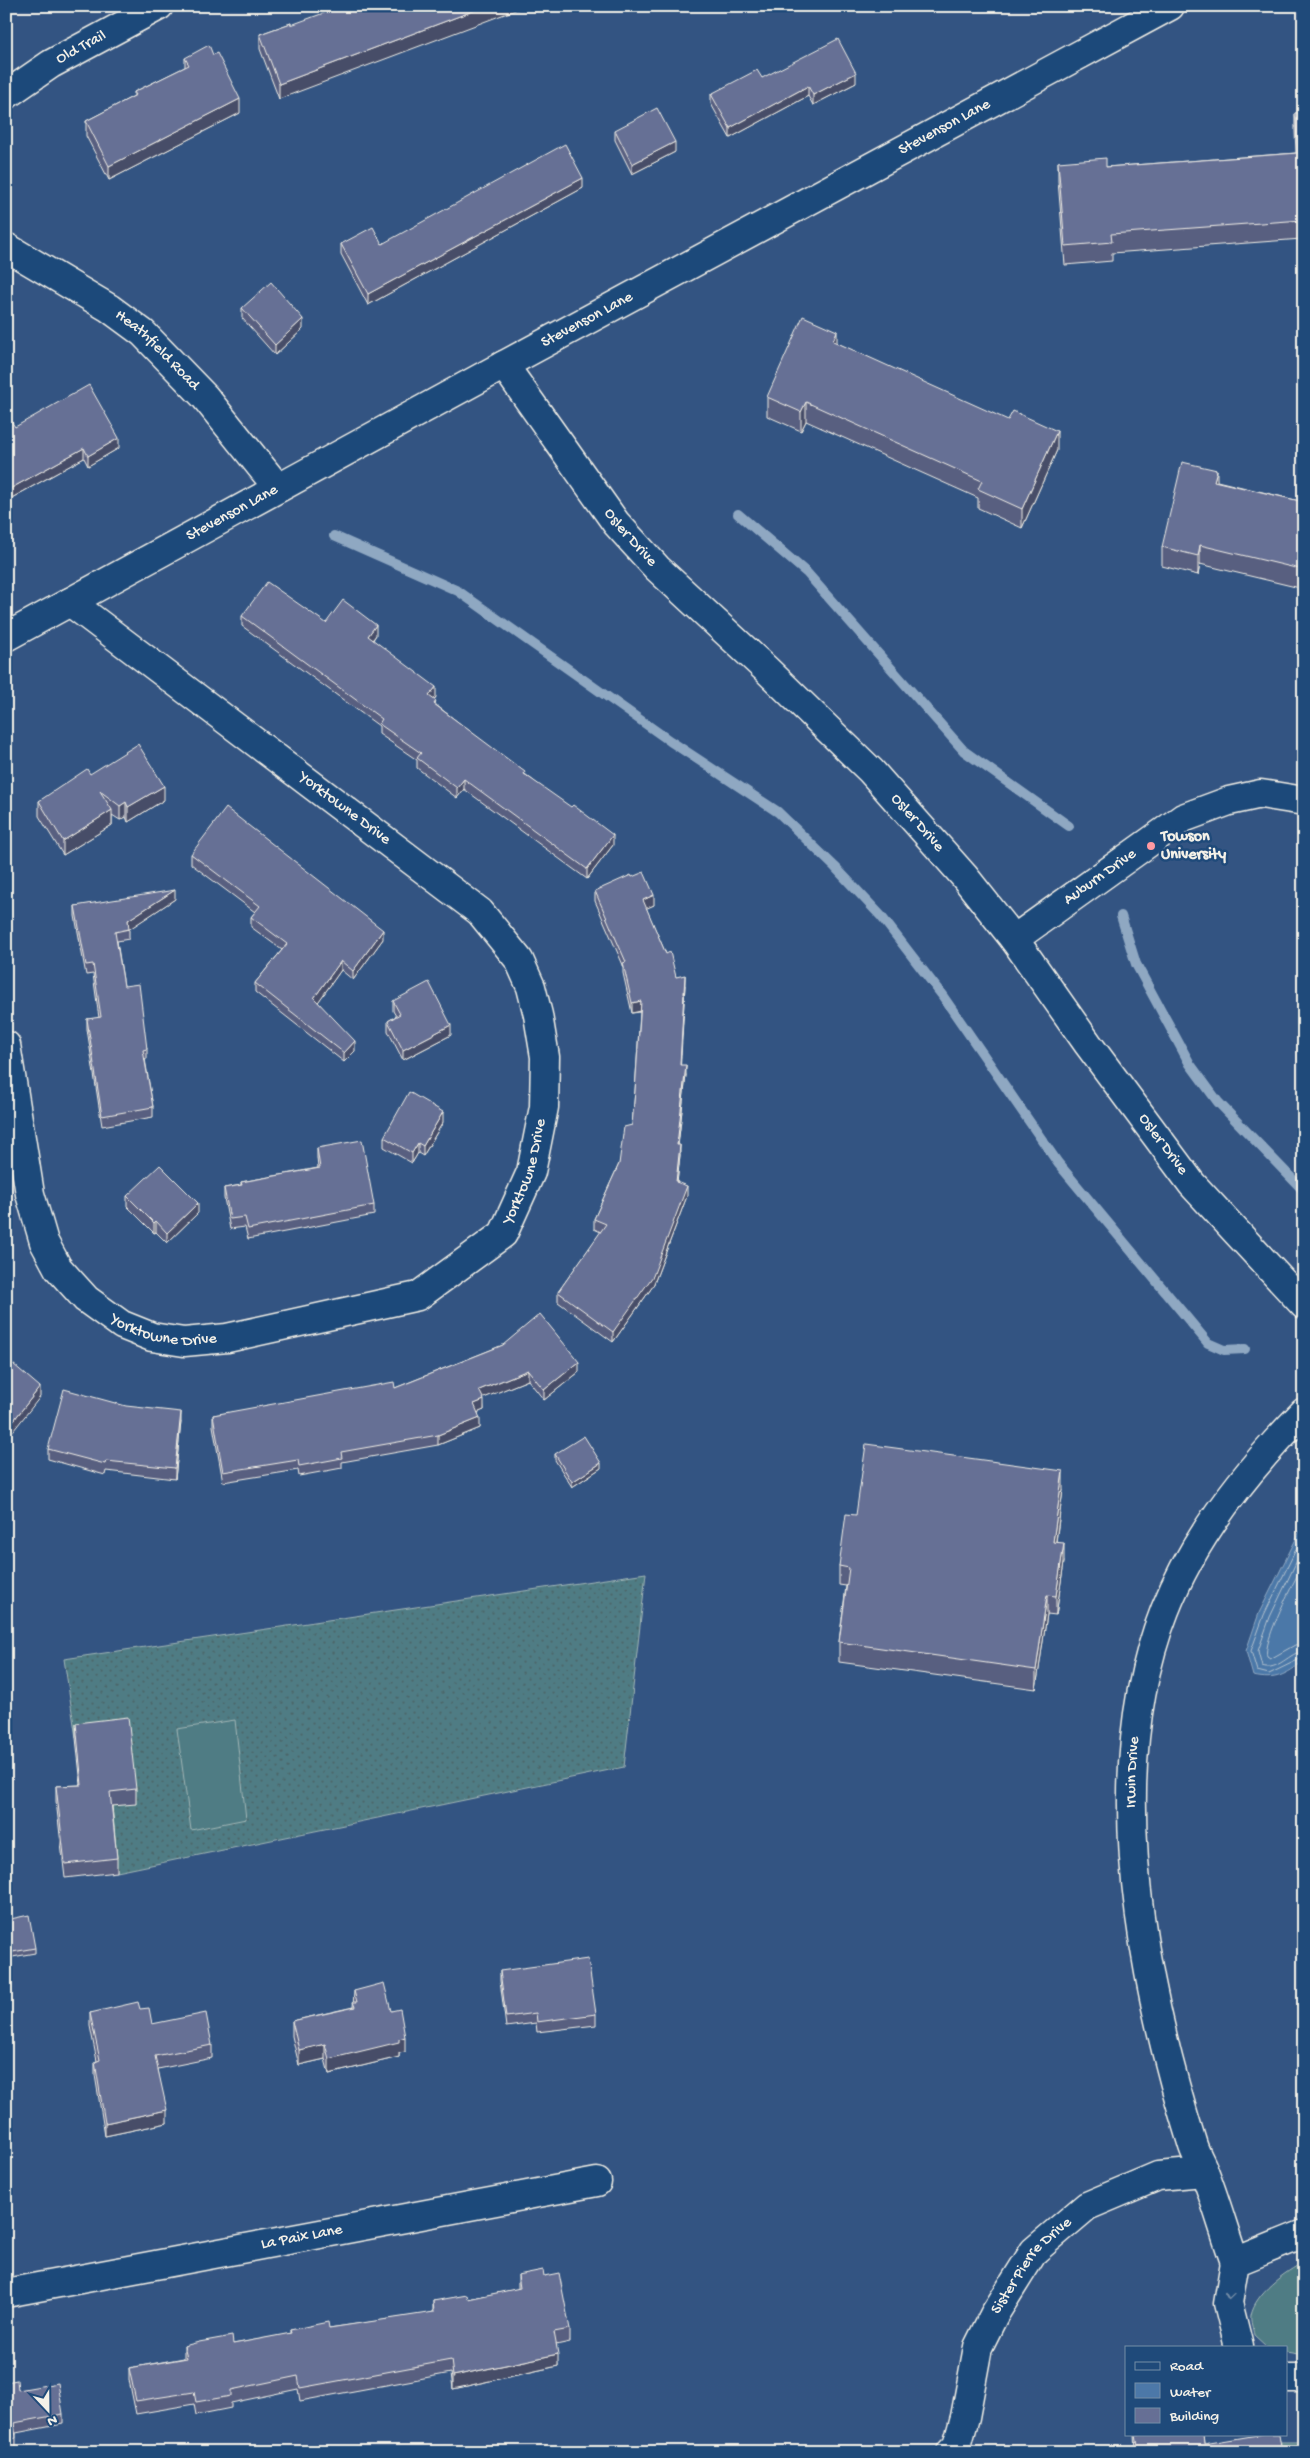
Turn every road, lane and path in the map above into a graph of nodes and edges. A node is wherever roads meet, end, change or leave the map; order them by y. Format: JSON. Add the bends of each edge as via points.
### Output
{"nodes":[{"id":1,"x":159,"y":6,"type":"edge"},
{"id":2,"x":1170,"y":6,"type":"edge"},
{"id":3,"x":6,"y":95,"type":"edge"},
{"id":4,"x":6,"y":247,"type":"edge"},
{"id":5,"x":504,"y":365,"type":"junction"},
{"id":6,"x":278,"y":488,"type":"junction"},
{"id":7,"x":70,"y":602,"type":"junction"},
{"id":8,"x":6,"y":637,"type":"edge"},
{"id":9,"x":1304,"y":801,"type":"edge"},
{"id":10,"x":1014,"y":939,"type":"junction"},
{"id":11,"x":6,"y":1045,"type":"edge"},
{"id":12,"x":1304,"y":1304,"type":"edge"},
{"id":13,"x":1304,"y":1412,"type":"edge"},
{"id":14,"x":1204,"y":2172,"type":"junction"},
{"id":15,"x":598,"y":2182,"type":"dead end"},
{"id":16,"x":1304,"y":2234,"type":"edge"},
{"id":17,"x":1235,"y":2262,"type":"junction"},
{"id":18,"x":6,"y":2293,"type":"edge"},
{"id":19,"x":1239,"y":2346,"type":"edge"},
{"id":20,"x":1288,"y":2378,"type":"edge"},
{"id":21,"x":1304,"y":2378,"type":"edge"},
{"id":22,"x":951,"y":2452,"type":"edge"}],
"edges":[{"from":1,"to":3,"type":"street","name":"Old Trail","via":[[45,68]]},
{"from":2,"to":5,"type":"street","name":"Stevenson Lane"},
{"from":4,"to":6,"type":"street","name":"Heathfield Road","via":[[109,308],[143,333],[205,397]]},
{"from":5,"to":6,"type":"street","name":"Stevenson Lane"},
{"from":5,"to":10,"type":"street","name":"Osler Drive","via":[[616,523],[657,568],[871,771],[919,823]]},
{"from":6,"to":7,"type":"street","name":"Stevenson Lane"},
{"from":7,"to":8,"type":"street","name":"Stevenson Lane"},
{"from":7,"to":11,"type":"street","name":"Yorktowne Drive","via":[[480,912],[519,960],[531,987],[545,1057],[544,1107],[531,1172],[503,1234],[418,1296],[227,1338],[184,1342],[152,1337],[122,1325],[86,1299],[58,1268],[44,1242],[30,1194]]},
{"from":9,"to":10,"type":"street","name":"Auburn Drive","via":[[1261,794],[1228,801],[1183,818]]},
{"from":10,"to":12,"type":"street","name":"Osler Drive","via":[[1192,1184]]},
{"from":13,"to":14,"type":"street","name":"Irwin Drive","via":[[1234,1494],[1181,1576],[1154,1642],[1140,1708],[1132,1816],[1139,1910],[1169,2060],[1194,2149]]},
{"from":14,"to":17,"type":"street","name":"Irwin Drive"},
{"from":14,"to":22,"type":"street","name":"Sister Pierre Drive","via":[[1158,2176],[1087,2206],[1034,2251],[978,2347],[965,2417],[957,2446]]},
{"from":15,"to":18,"type":"street","name":"La Paix Lane"},
{"from":16,"to":17,"type":"street"},
{"from":17,"to":19,"type":"street","one_way":true,"via":[[1228,2303]]},
{"from":20,"to":21,"type":"street"}]}
